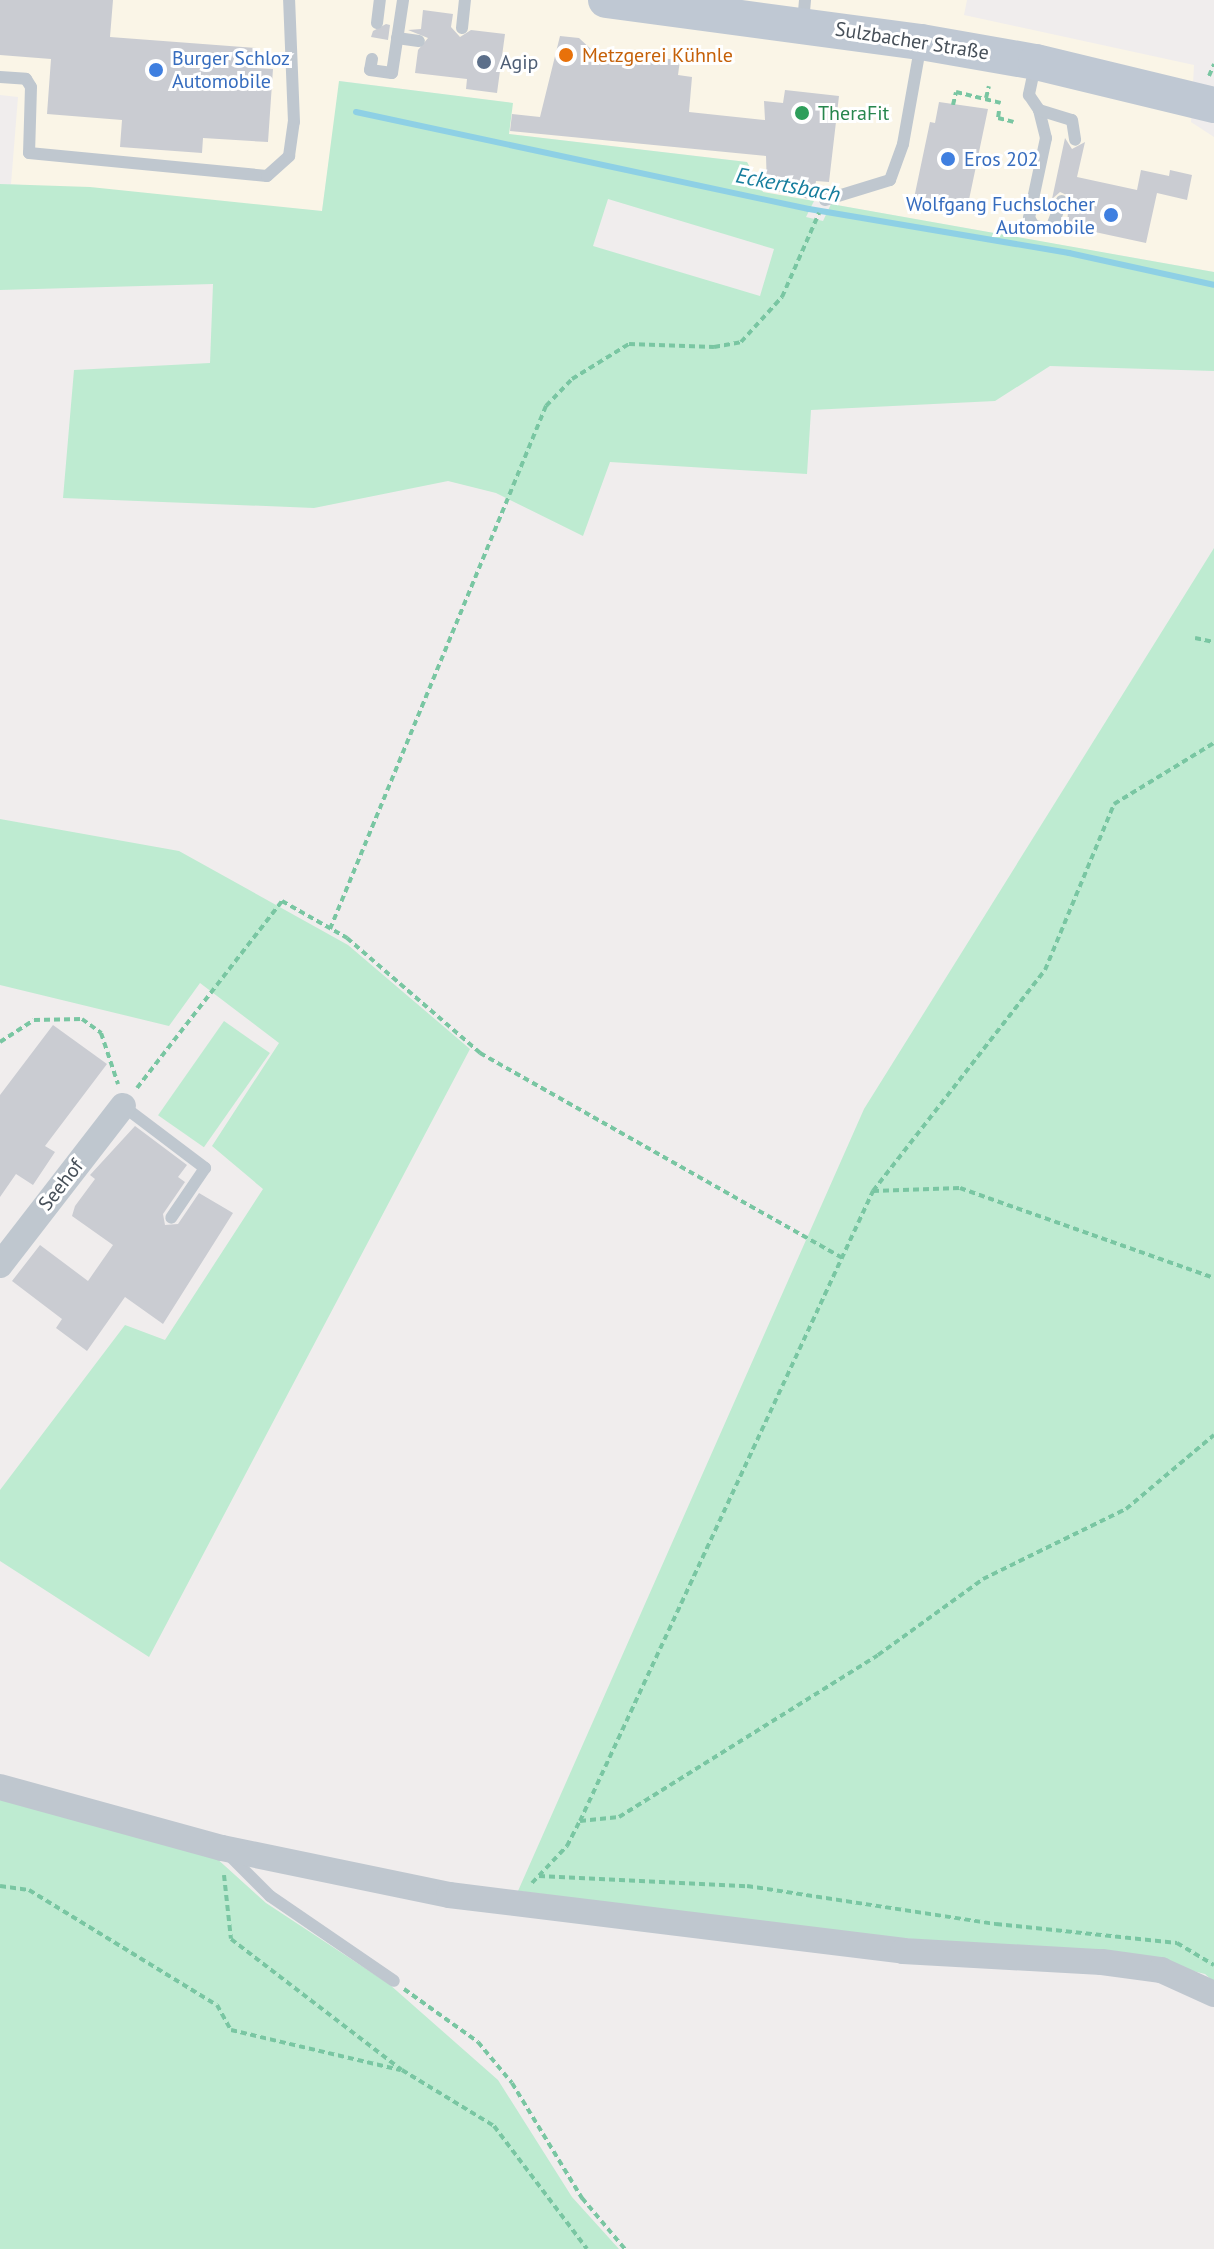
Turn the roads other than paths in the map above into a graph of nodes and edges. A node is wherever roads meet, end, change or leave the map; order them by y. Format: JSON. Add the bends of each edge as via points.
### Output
{"nodes":[{"id":1,"x":289,"y":0,"type":"edge"},
{"id":2,"x":380,"y":0,"type":"edge"},
{"id":3,"x":403,"y":0,"type":"edge"},
{"id":4,"x":465,"y":0,"type":"edge"},
{"id":5,"x":616,"y":0,"type":"edge"},
{"id":6,"x":804,"y":11,"type":"edge"},
{"id":7,"x":377,"y":23,"type":"dead end"},
{"id":8,"x":462,"y":28,"type":"dead end"},
{"id":9,"x":397,"y":38,"type":"junction"},
{"id":10,"x":419,"y":41,"type":"dead end"},
{"id":11,"x":921,"y":42,"type":"junction"},
{"id":12,"x":372,"y":59,"type":"dead end"},
{"id":13,"x":1036,"y":62,"type":"junction"},
{"id":14,"x":0,"y":77,"type":"edge"},
{"id":15,"x":1214,"y":105,"type":"edge"},
{"id":16,"x":1039,"y":110,"type":"junction"},
{"id":17,"x":1075,"y":140,"type":"dead end"},
{"id":18,"x":825,"y":200,"type":"dead end"},
{"id":19,"x":1062,"y":201,"type":"dead end"},
{"id":20,"x":123,"y":1106,"type":"joint"},
{"id":21,"x":171,"y":1218,"type":"dead end"},
{"id":22,"x":0,"y":1265,"type":"edge"},
{"id":23,"x":0,"y":1787,"type":"edge"},
{"id":24,"x":222,"y":1848,"type":"junction"},
{"id":25,"x":394,"y":1981,"type":"road end"},
{"id":26,"x":1214,"y":1994,"type":"edge"}],
"edges":[{"from":1,"to":14,"type":"lane","via":[[294,122],[289,156],[267,176],[29,153],[31,87],[26,79]]},
{"from":2,"to":7,"type":"lane"},
{"from":3,"to":9,"type":"lane"},
{"from":4,"to":8,"type":"lane"},
{"from":5,"to":6,"type":"street","name":"Sulzbacher Straße"},
{"from":6,"to":11,"type":"street","name":"Sulzbacher Straße"},
{"from":9,"to":10,"type":"lane"},
{"from":9,"to":12,"type":"lane","via":[[392,73],[370,70]]},
{"from":11,"to":13,"type":"street","name":"Sulzbacher Straße"},
{"from":11,"to":18,"type":"lane","via":[[903,144],[890,180]]},
{"from":13,"to":15,"type":"street","name":"Sulzbacher Straße"},
{"from":13,"to":16,"type":"lane","via":[[1029,95]]},
{"from":16,"to":17,"type":"lane","via":[[1072,120]]},
{"from":16,"to":19,"type":"lane","via":[[1046,138],[1029,218],[1034,226],[1051,229]]},
{"from":20,"to":21,"type":"lane","via":[[205,1168]]},
{"from":20,"to":22,"type":"street","name":"Seehof"},
{"from":23,"to":24,"type":"street"},
{"from":24,"to":25,"type":"lane","via":[[270,1896]]},
{"from":24,"to":26,"type":"street","via":[[449,1895],[903,1951],[1161,1970]]}]}
